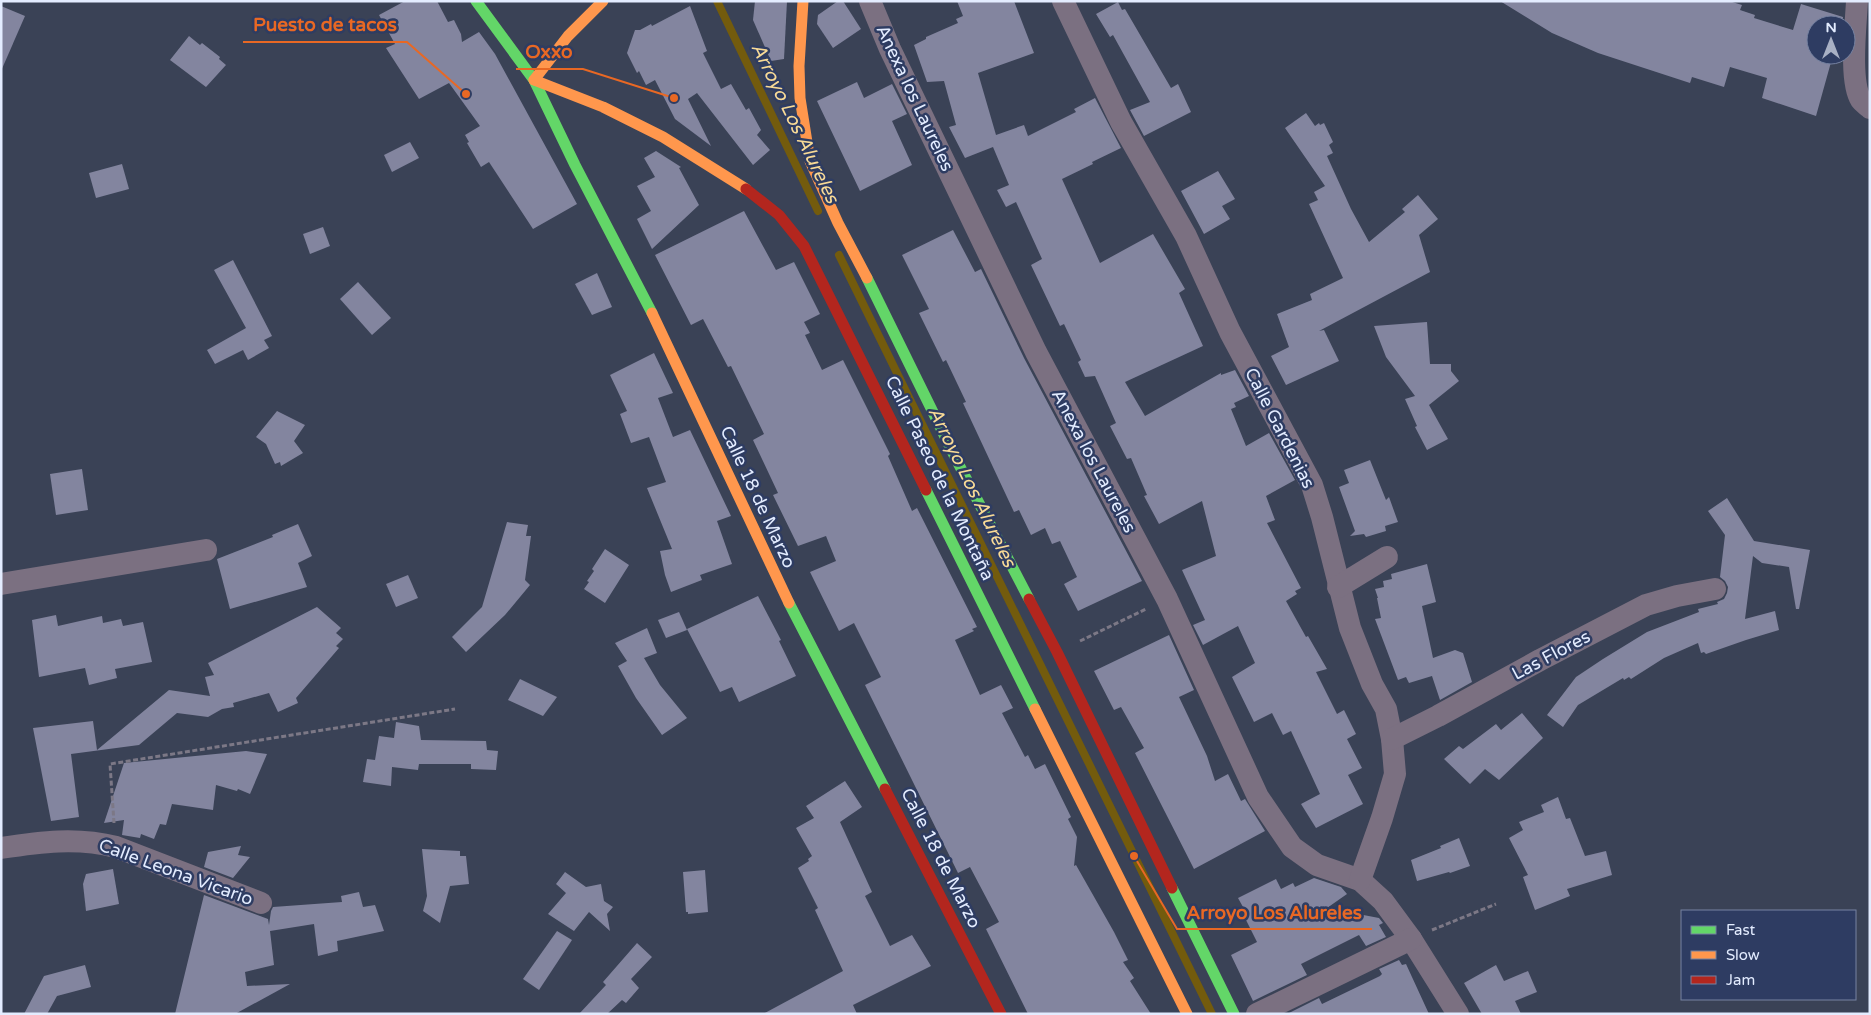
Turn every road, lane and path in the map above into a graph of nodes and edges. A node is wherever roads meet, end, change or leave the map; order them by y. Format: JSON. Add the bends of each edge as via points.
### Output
{"nodes":[{"id":1,"x":476,"y":1,"type":"edge"},
{"id":2,"x":603,"y":1,"type":"edge"},
{"id":3,"x":803,"y":1,"type":"edge"},
{"id":4,"x":870,"y":1,"type":"edge"},
{"id":5,"x":1063,"y":1,"type":"edge"},
{"id":6,"x":1858,"y":1,"type":"edge"},
{"id":7,"x":534,"y":80,"type":"junction"},
{"id":8,"x":1870,"y":108,"type":"edge"},
{"id":9,"x":206,"y":550,"type":"dead end"},
{"id":10,"x":1387,"y":557,"type":"dead end"},
{"id":11,"x":1,"y":584,"type":"edge"},
{"id":12,"x":1338,"y":587,"type":"junction"},
{"id":13,"x":1715,"y":589,"type":"dead end"},
{"id":14,"x":1167,"y":599,"type":"junction"},
{"id":15,"x":1057,"y":652,"type":"junction"},
{"id":16,"x":455,"y":709,"type":"dead end"},
{"id":17,"x":1392,"y":739,"type":"junction"},
{"id":18,"x":116,"y":847,"type":"junction"},
{"id":19,"x":1,"y":848,"type":"edge"},
{"id":20,"x":1360,"y":880,"type":"junction"},
{"id":21,"x":262,"y":903,"type":"dead end"},
{"id":22,"x":1496,"y":904,"type":"dead end"},
{"id":23,"x":1411,"y":940,"type":"junction"},
{"id":24,"x":1181,"y":1011,"type":"edge"},
{"id":25,"x":1001,"y":1014,"type":"edge"},
{"id":26,"x":1234,"y":1014,"type":"edge"},
{"id":27,"x":1257,"y":1014,"type":"edge"},
{"id":28,"x":1458,"y":1014,"type":"edge"}],
"edges":[{"from":1,"to":7,"type":"main road","name":"Calle 18 de Marzo"},
{"from":2,"to":7,"type":"main road","via":[[568,36]]},
{"from":3,"to":15,"type":"main road","name":"Calle Paseo de la Montaña","via":[[800,98],[810,161],[956,459]]},
{"from":4,"to":14,"type":"street","name":"Anexa los Laureles","via":[[1036,352]]},
{"from":5,"to":12,"type":"street","name":"Calle Gardenias","via":[[1121,122],[1186,236],[1230,332],[1312,485]]},
{"from":6,"to":8,"type":"street","via":[[1854,57],[1857,87],[1861,100]]},
{"from":7,"to":24,"type":"main road","name":"Calle Paseo de la Montaña","via":[[603,107],[663,137],[750,191],[779,215],[804,246]]},
{"from":7,"to":25,"type":"main road","name":"Calle 18 de Marzo","via":[[659,327],[785,595]]},
{"from":9,"to":11,"type":"street"},
{"from":10,"to":12,"type":"street"},
{"from":12,"to":17,"type":"street","name":"Calle Gardenias","via":[[1360,656],[1386,709]]},
{"from":13,"to":17,"type":"street","name":"Las Flores","via":[[1646,605]]},
{"from":14,"to":15,"type":"path"},
{"from":14,"to":20,"type":"street","name":"Anexa los Laureles","via":[[1258,797],[1292,847],[1317,865]]},
{"from":15,"to":26,"type":"main road","name":"Calle Paseo de la Montaña"},
{"from":16,"to":18,"type":"path","via":[[110,764]]},
{"from":17,"to":20,"type":"street","name":"Calle Gardenias","via":[[1395,774]]},
{"from":18,"to":19,"type":"street","name":"Calle Leona Vicario","via":[[78,841],[45,841]]},
{"from":18,"to":21,"type":"street","name":"Calle Leona Vicario"},
{"from":20,"to":23,"type":"street","via":[[1383,901]]},
{"from":22,"to":23,"type":"path"},
{"from":23,"to":27,"type":"street"},
{"from":23,"to":28,"type":"street"}]}
